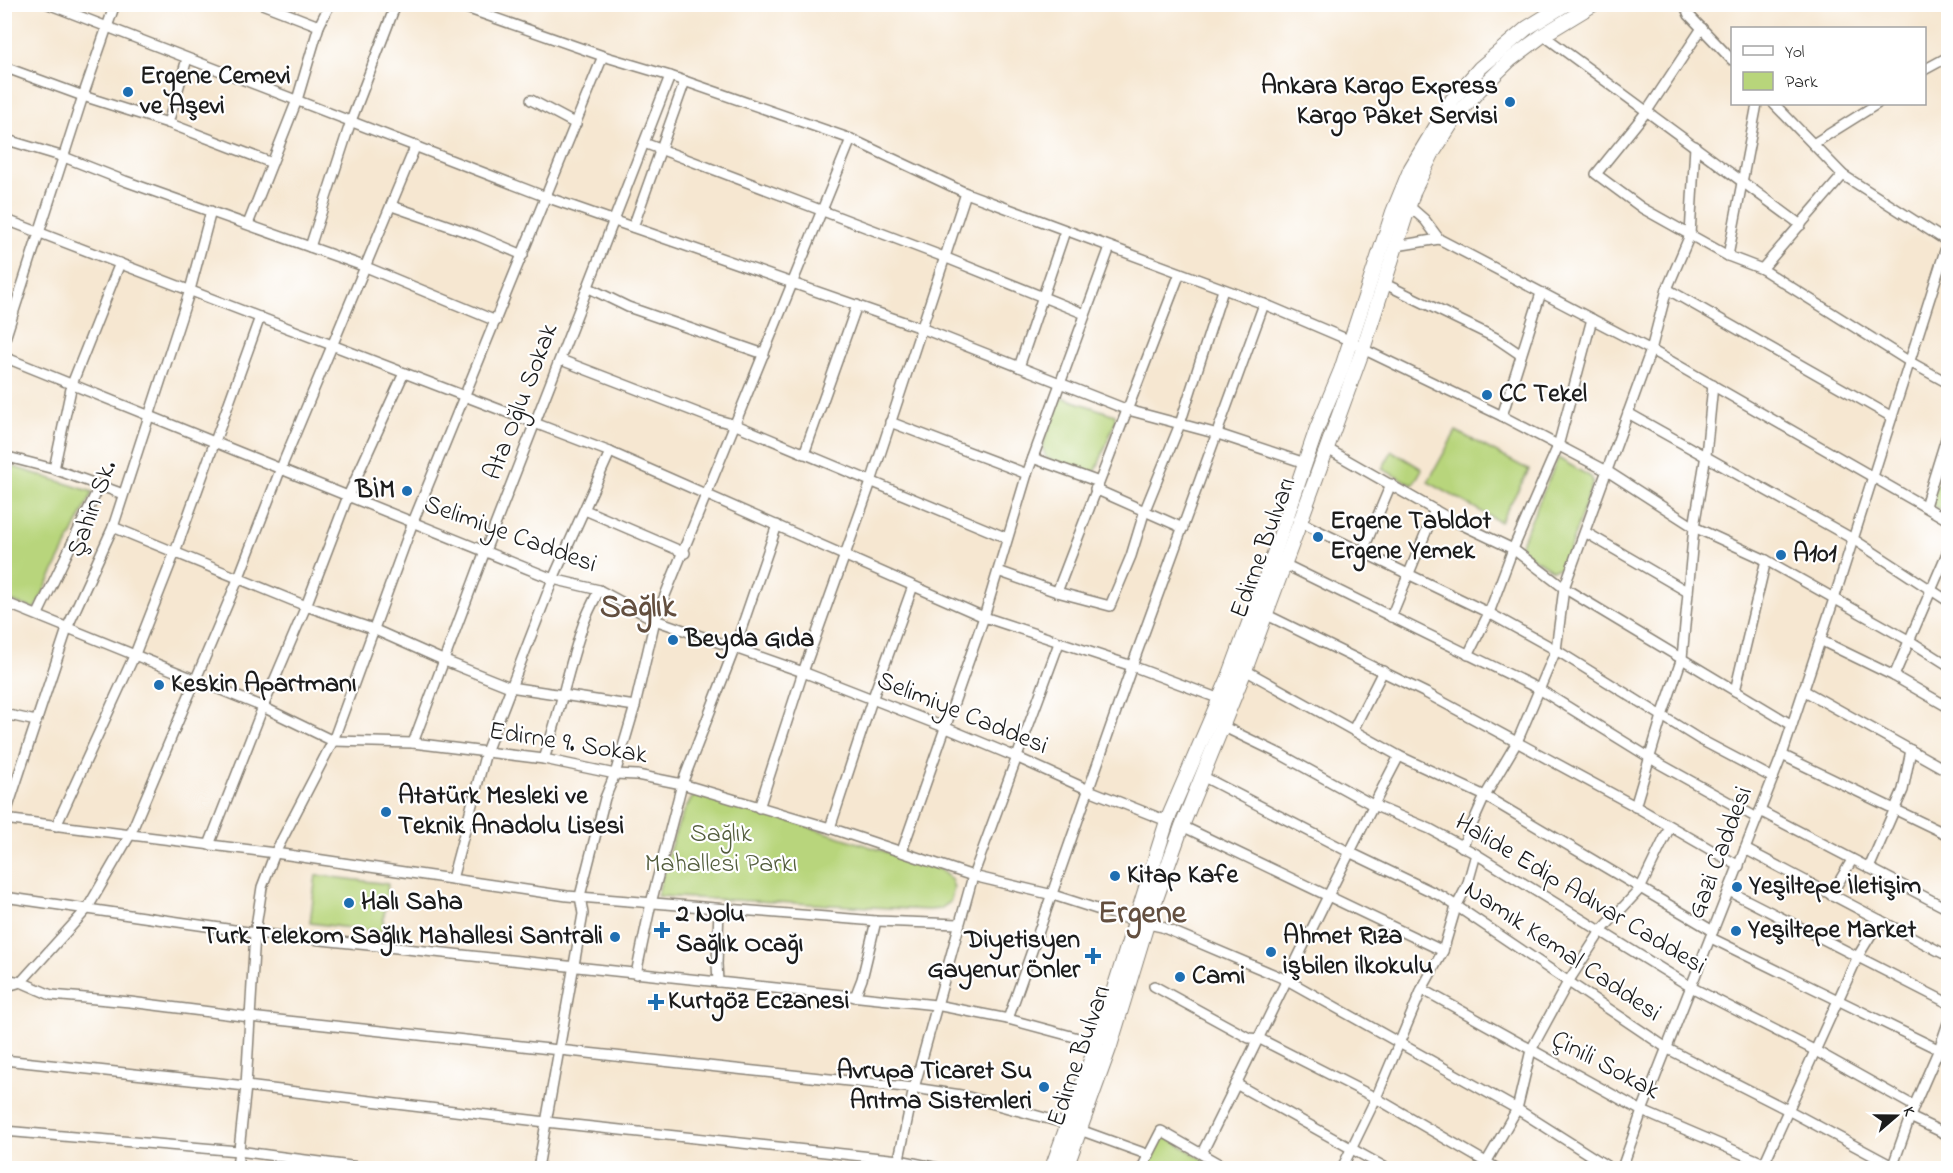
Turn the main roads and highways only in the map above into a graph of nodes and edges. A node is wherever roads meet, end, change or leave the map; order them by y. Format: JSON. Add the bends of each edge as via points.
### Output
{"nodes":[{"id":1,"x":1566,"y":4,"type":"edge"},
{"id":2,"x":1594,"y":4,"type":"edge"},
{"id":3,"x":1357,"y":345,"type":"junction"},
{"id":4,"x":1141,"y":923,"type":"junction"},
{"id":5,"x":1052,"y":1168,"type":"edge"},
{"id":6,"x":1066,"y":1168,"type":"edge"}],
"edges":[{"from":1,"to":3,"type":"highway","name":"Edirne Bulvarı","via":[[1527,28],[1480,68],[1430,134],[1393,212]]},
{"from":2,"to":3,"type":"highway","name":"Edirne Bulvarı","via":[[1510,60],[1457,115],[1414,190],[1383,283]]},
{"from":3,"to":4,"type":"highway","name":"Edirne Bulvarı","via":[[1326,448],[1266,614]]},
{"from":3,"to":4,"type":"highway","name":"Edirne Bulvarı","via":[[1305,463],[1220,699],[1167,820]]},
{"from":4,"to":5,"type":"highway","name":"Edirne Bulvarı"},
{"from":4,"to":6,"type":"highway","name":"Edirne Bulvarı","via":[[1110,1046]]}]}
